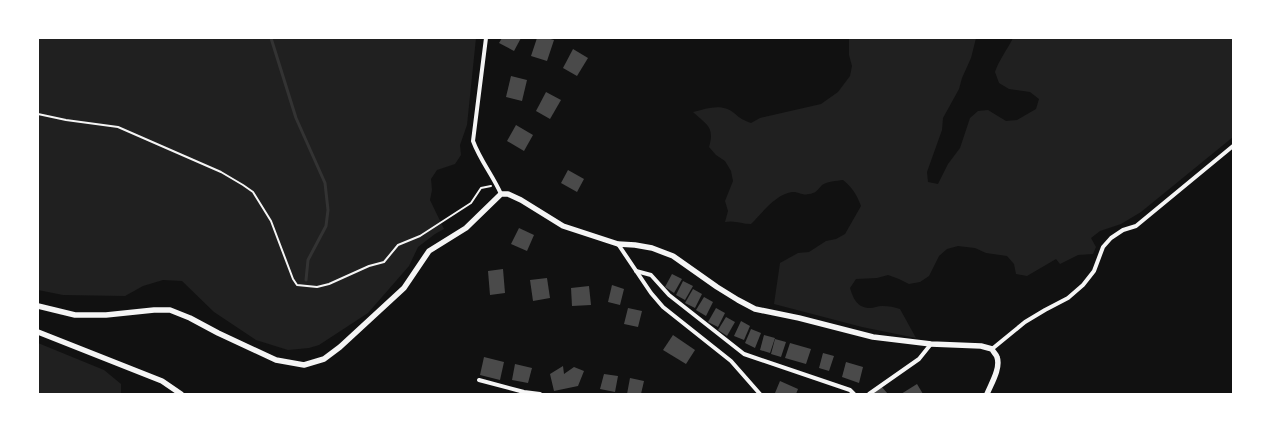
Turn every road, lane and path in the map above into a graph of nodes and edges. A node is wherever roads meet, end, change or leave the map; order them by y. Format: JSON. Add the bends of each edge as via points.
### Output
{"nodes":[{"id":1,"x":486,"y":38,"type":"edge"},
{"id":2,"x":38,"y":114,"type":"edge"},
{"id":3,"x":1233,"y":146,"type":"edge"},
{"id":4,"x":497,"y":186,"type":"junction"},
{"id":5,"x":501,"y":194,"type":"junction"},
{"id":6,"x":618,"y":244,"type":"junction"},
{"id":7,"x":636,"y":271,"type":"junction"},
{"id":8,"x":38,"y":306,"type":"edge"},
{"id":9,"x":38,"y":332,"type":"edge"},
{"id":10,"x":931,"y":344,"type":"junction"},
{"id":11,"x":992,"y":349,"type":"junction"},
{"id":12,"x":478,"y":380,"type":"dead end"},
{"id":13,"x":181,"y":394,"type":"edge"},
{"id":14,"x":540,"y":394,"type":"edge"},
{"id":15,"x":760,"y":394,"type":"edge"},
{"id":16,"x":854,"y":394,"type":"edge"},
{"id":17,"x":869,"y":394,"type":"edge"},
{"id":18,"x":987,"y":394,"type":"edge"}],
"edges":[{"from":1,"to":4,"type":"street","via":[[473,141],[478,155]]},
{"from":2,"to":4,"type":"path","via":[[118,127],[221,172],[243,185],[253,192],[271,221],[297,285],[316,288],[384,262],[398,244],[420,236],[471,203],[481,188]]},
{"from":3,"to":11,"type":"street","via":[[1136,226],[1123,230],[1111,238],[1104,247],[1094,271],[1068,298],[1025,322]]},
{"from":4,"to":5,"type":"street"},
{"from":5,"to":6,"type":"street","via":[[508,194],[521,200],[563,226]]},
{"from":5,"to":8,"type":"street","via":[[466,228],[429,251],[404,288],[340,347],[324,359],[304,365],[276,360],[170,310],[106,316],[76,315]]},
{"from":6,"to":7,"type":"street"},
{"from":6,"to":10,"type":"street","via":[[635,244],[673,256],[717,287],[755,309],[873,337]]},
{"from":7,"to":15,"type":"street","via":[[663,307],[731,361]]},
{"from":7,"to":16,"type":"street","via":[[651,275],[669,295],[744,354],[850,390]]},
{"from":9,"to":13,"type":"street","via":[[162,381]]},
{"from":10,"to":11,"type":"street","via":[[981,346]]},
{"from":10,"to":17,"type":"street","via":[[919,360]]},
{"from":11,"to":18,"type":"street","via":[[998,361]]},
{"from":12,"to":14,"type":"street"}]}
